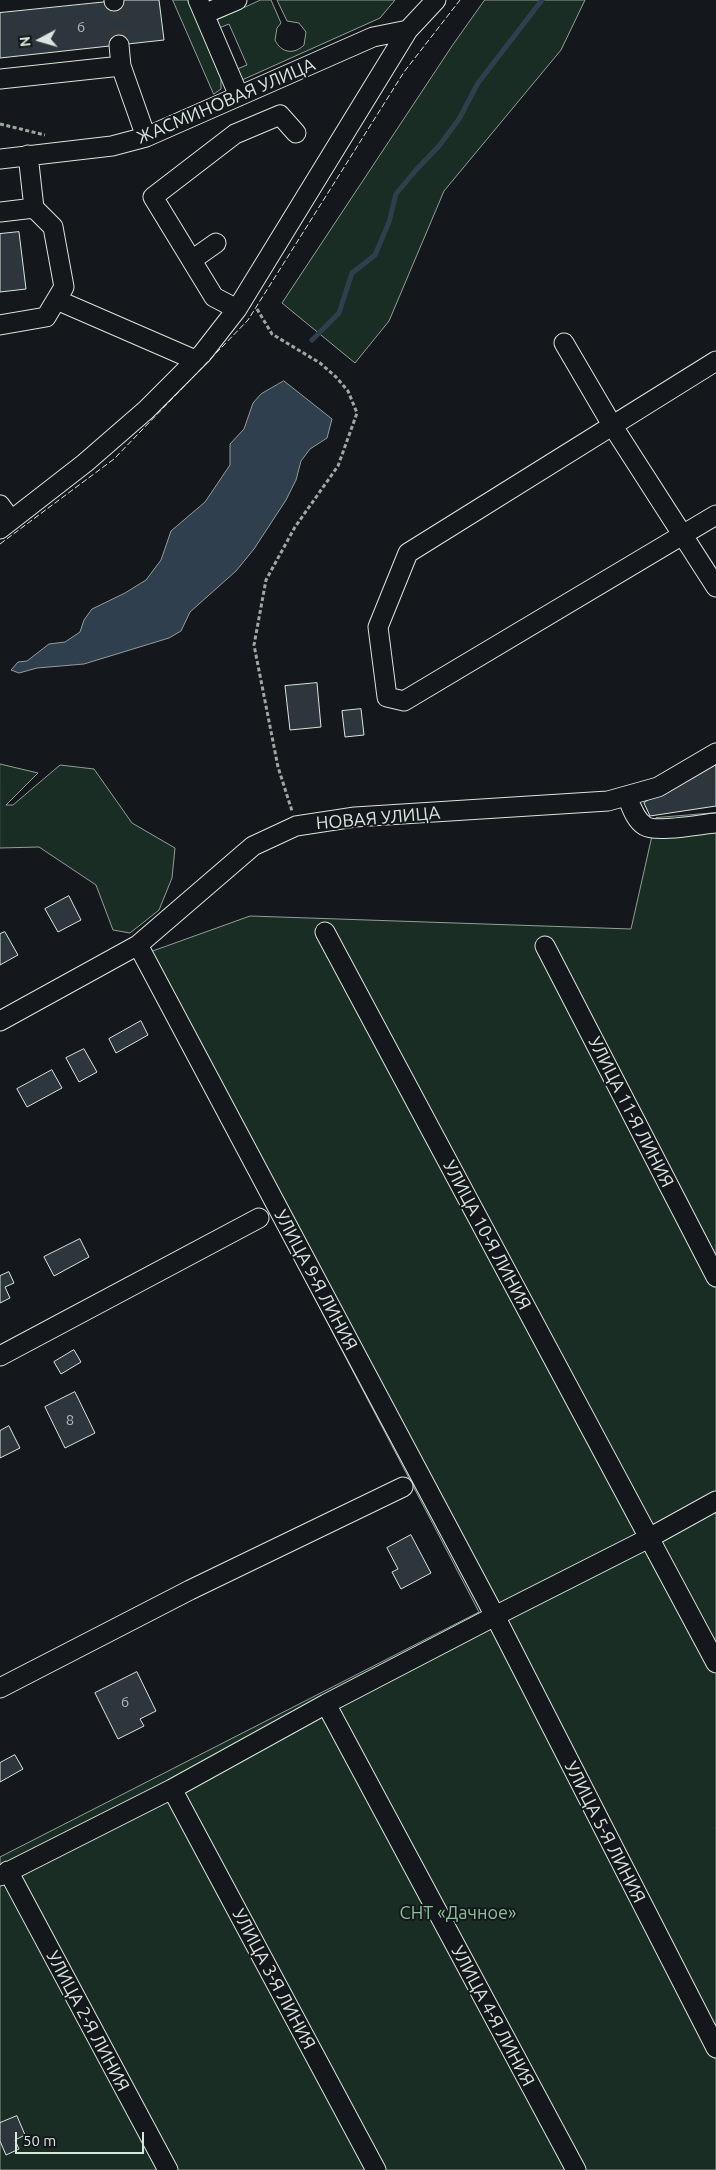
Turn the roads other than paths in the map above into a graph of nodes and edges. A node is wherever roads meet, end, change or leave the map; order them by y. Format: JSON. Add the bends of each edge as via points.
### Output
{"nodes":[{"id":1,"x":237,"y":0,"type":"edge"},
{"id":2,"x":436,"y":0,"type":"edge"},
{"id":3,"x":201,"y":7,"type":"edge"},
{"id":4,"x":408,"y":30,"type":"junction"},
{"id":5,"x":119,"y":45,"type":"tunnel mouth"},
{"id":6,"x":121,"y":66,"type":"junction"},
{"id":7,"x":0,"y":79,"type":"edge"},
{"id":8,"x":239,"y":96,"type":"junction"},
{"id":9,"x":296,"y":132,"type":"dead end"},
{"id":10,"x":146,"y":137,"type":"junction"},
{"id":11,"x":28,"y":155,"type":"junction"},
{"id":12,"x":0,"y":159,"type":"edge"},
{"id":13,"x":34,"y":208,"type":"junction"},
{"id":14,"x":0,"y":212,"type":"edge"},
{"id":15,"x":216,"y":243,"type":"dead end"},
{"id":16,"x":192,"y":260,"type":"junction"},
{"id":17,"x":57,"y":300,"type":"junction"},
{"id":18,"x":241,"y":302,"type":"junction"},
{"id":19,"x":0,"y":324,"type":"edge"},
{"id":20,"x":564,"y":342,"type":"dead end"},
{"id":21,"x":196,"y":360,"type":"junction"},
{"id":22,"x":716,"y":361,"type":"edge"},
{"id":23,"x":612,"y":425,"type":"junction"},
{"id":24,"x":0,"y":505,"type":"edge"},
{"id":25,"x":716,"y":515,"type":"edge"},
{"id":26,"x":6,"y":525,"type":"edge"},
{"id":27,"x":684,"y":535,"type":"junction"},
{"id":28,"x":716,"y":587,"type":"edge"},
{"id":29,"x":716,"y":753,"type":"edge"},
{"id":30,"x":627,"y":796,"type":"junction"},
{"id":31,"x":716,"y":823,"type":"edge"},
{"id":32,"x":325,"y":932,"type":"dead end"},
{"id":33,"x":138,"y":945,"type":"junction"},
{"id":34,"x":545,"y":946,"type":"dead end"},
{"id":35,"x":0,"y":1020,"type":"edge"},
{"id":36,"x":260,"y":1218,"type":"dead end"},
{"id":37,"x":716,"y":1277,"type":"edge"},
{"id":38,"x":0,"y":1356,"type":"edge"},
{"id":39,"x":403,"y":1487,"type":"dead end"},
{"id":40,"x":716,"y":1501,"type":"edge"},
{"id":41,"x":649,"y":1538,"type":"junction"},
{"id":42,"x":495,"y":1616,"type":"junction"},
{"id":43,"x":716,"y":1663,"type":"edge"},
{"id":44,"x":0,"y":1688,"type":"edge"},
{"id":45,"x":326,"y":1704,"type":"junction"},
{"id":46,"x":172,"y":1789,"type":"junction"},
{"id":47,"x":4,"y":1873,"type":"edge"},
{"id":48,"x":716,"y":2048,"type":"edge"},
{"id":49,"x":168,"y":2170,"type":"edge"},
{"id":50,"x":376,"y":2170,"type":"edge"},
{"id":51,"x":576,"y":2170,"type":"edge"}],
"edges":[{"from":1,"to":3,"type":"street"},
{"from":2,"to":4,"type":"street"},
{"from":3,"to":8,"type":"street"},
{"from":4,"to":8,"type":"street","name":"ЖАСМИНОВАЯ УЛИЦА","via":[[373,37]]},
{"from":4,"to":18,"type":"street"},
{"from":5,"to":6,"type":"street"},
{"from":6,"to":7,"type":"street"},
{"from":6,"to":10,"type":"street"},
{"from":8,"to":10,"type":"street","name":"ЖАСМИНОВАЯ УЛИЦА"},
{"from":9,"to":16,"type":"street","via":[[280,115],[235,134],[153,196]]},
{"from":10,"to":11,"type":"street","name":"ЖАСМИНОВАЯ УЛИЦА","via":[[112,146]]},
{"from":11,"to":12,"type":"street","name":"ЖАСМИНОВАЯ УЛИЦА"},
{"from":11,"to":13,"type":"street"},
{"from":13,"to":14,"type":"street"},
{"from":13,"to":17,"type":"street","via":[[52,227],[64,288]]},
{"from":15,"to":16,"type":"street"},
{"from":16,"to":18,"type":"street","via":[[214,297]]},
{"from":17,"to":19,"type":"street","via":[[46,317]]},
{"from":17,"to":21,"type":"street"},
{"from":18,"to":21,"type":"street"},
{"from":20,"to":23,"type":"street"},
{"from":21,"to":26,"type":"street","via":[[146,410],[85,463]]},
{"from":22,"to":23,"type":"street"},
{"from":23,"to":27,"type":"street"},
{"from":23,"to":27,"type":"street","via":[[408,553],[378,627],[387,697],[404,701]]},
{"from":24,"to":26,"type":"street"},
{"from":25,"to":27,"type":"street"},
{"from":27,"to":28,"type":"street"},
{"from":29,"to":30,"type":"street","name":"НОВАЯ УЛИЦА","via":[[658,787]]},
{"from":30,"to":31,"type":"street","via":[[636,818],[646,828]]},
{"from":30,"to":33,"type":"street","name":"НОВАЯ УЛИЦА","via":[[608,801],[355,817],[296,826],[253,846]]},
{"from":32,"to":41,"type":"street","name":"УЛИЦА 10-Я ЛИНИЯ"},
{"from":33,"to":35,"type":"street","name":"НОВАЯ УЛИЦА"},
{"from":33,"to":42,"type":"street","name":"УЛИЦА 9-Я ЛИНИЯ"},
{"from":34,"to":37,"type":"street","name":"УЛИЦА 11-Я ЛИНИЯ"},
{"from":36,"to":38,"type":"street"},
{"from":39,"to":44,"type":"street","via":[[172,1599]]},
{"from":40,"to":41,"type":"street"},
{"from":41,"to":42,"type":"street"},
{"from":41,"to":43,"type":"street","name":"УЛИЦА 10-Я ЛИНИЯ"},
{"from":42,"to":45,"type":"street"},
{"from":42,"to":48,"type":"street","name":"УЛИЦА 5-Я ЛИНИЯ"},
{"from":45,"to":46,"type":"street"},
{"from":45,"to":51,"type":"street","name":"УЛИЦА 4-Я ЛИНИЯ"},
{"from":46,"to":47,"type":"street"},
{"from":46,"to":50,"type":"street","name":"УЛИЦА 3-Я ЛИНИЯ"},
{"from":47,"to":49,"type":"street","name":"УЛИЦА 2-Я ЛИНИЯ"}]}
